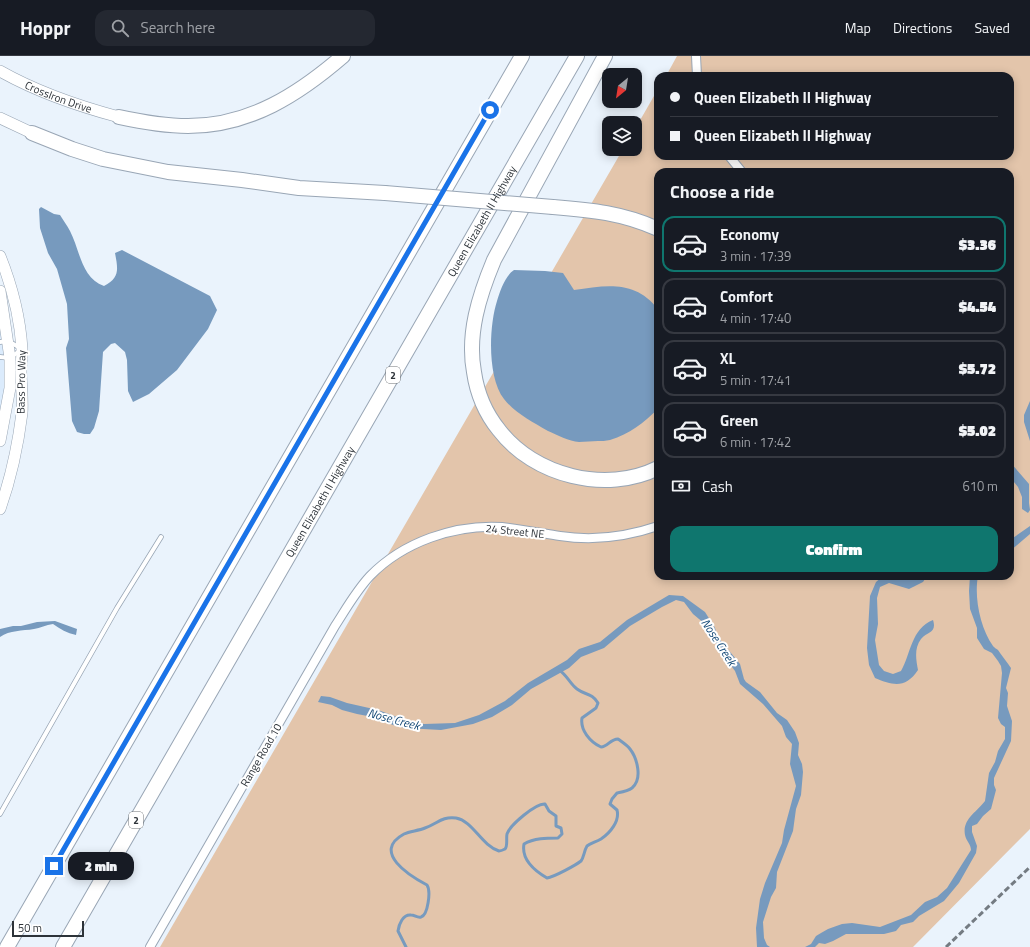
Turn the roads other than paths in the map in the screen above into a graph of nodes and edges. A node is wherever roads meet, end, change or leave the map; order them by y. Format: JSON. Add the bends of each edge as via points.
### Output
{"nodes":[{"id":1,"x":343,"y":56,"type":"edge"},
{"id":2,"x":522,"y":56,"type":"edge"},
{"id":3,"x":577,"y":56,"type":"edge"},
{"id":4,"x":605,"y":56,"type":"edge"},
{"id":5,"x":696,"y":56,"type":"edge"},
{"id":6,"x":0,"y":71,"type":"edge"},
{"id":7,"x":697,"y":72,"type":"edge"},
{"id":8,"x":0,"y":118,"type":"edge"},
{"id":9,"x":119,"y":118,"type":"joint"},
{"id":10,"x":32,"y":133,"type":"joint"},
{"id":11,"x":732,"y":160,"type":"edge"},
{"id":12,"x":739,"y":168,"type":"edge"},
{"id":13,"x":654,"y":227,"type":"edge"},
{"id":14,"x":0,"y":256,"type":"edge"},
{"id":15,"x":0,"y":291,"type":"edge"},
{"id":16,"x":4,"y":342,"type":"edge"},
{"id":17,"x":22,"y":349,"type":"junction"},
{"id":18,"x":5,"y":358,"type":"edge"},
{"id":19,"x":0,"y":441,"type":"edge"},
{"id":20,"x":654,"y":470,"type":"edge"},
{"id":21,"x":0,"y":509,"type":"edge"},
{"id":22,"x":654,"y":527,"type":"edge"},
{"id":23,"x":161,"y":537,"type":"dead end"},
{"id":24,"x":380,"y":568,"type":"joint"},
{"id":25,"x":0,"y":814,"type":"edge"},
{"id":26,"x":7,"y":947,"type":"edge"},
{"id":27,"x":63,"y":947,"type":"edge"},
{"id":28,"x":150,"y":947,"type":"edge"}],
"edges":[{"from":1,"to":9,"type":"highway","via":[[275,105],[233,120],[190,126]]},
{"from":2,"to":26,"type":"highway"},
{"from":3,"to":27,"type":"highway","name":"Queen Elizabeth II Highway","number":"2"},
{"from":4,"to":20,"type":"highway","via":[[484,283],[474,322],[474,373],[479,394],[499,430],[511,444],[548,468],[568,475],[614,480],[634,477]]},
{"from":5,"to":7,"type":"street"},
{"from":6,"to":9,"type":"street","name":"CrossIron Drive","via":[[78,106]]},
{"from":8,"to":10,"type":"street"},
{"from":10,"to":13,"type":"highway","bridge":true,"via":[[104,160],[168,172],[299,188],[612,213]]},
{"from":11,"to":12,"type":"street"},
{"from":14,"to":17,"type":"street","name":"Bass Pro Way","via":[[13,292]]},
{"from":15,"to":16,"type":"street","name":"Bass Pro Way"},
{"from":16,"to":17,"type":"lane"},
{"from":16,"to":18,"type":"street","name":"Bass Pro Way"},
{"from":17,"to":18,"type":"lane"},
{"from":17,"to":21,"type":"street","name":"Bass Pro Way","via":[[22,413],[13,464]]},
{"from":18,"to":19,"type":"street","name":"Bass Pro Way","via":[[10,388]]},
{"from":22,"to":24,"type":"street","name":"24 Street NE","via":[[615,537],[595,538],[561,536],[503,527],[476,527],[450,532],[407,548]]},
{"from":23,"to":25,"type":"lane","via":[[117,608]]},
{"from":24,"to":28,"type":"street","name":"Range Road 10","via":[[357,592],[335,626]]}]}
